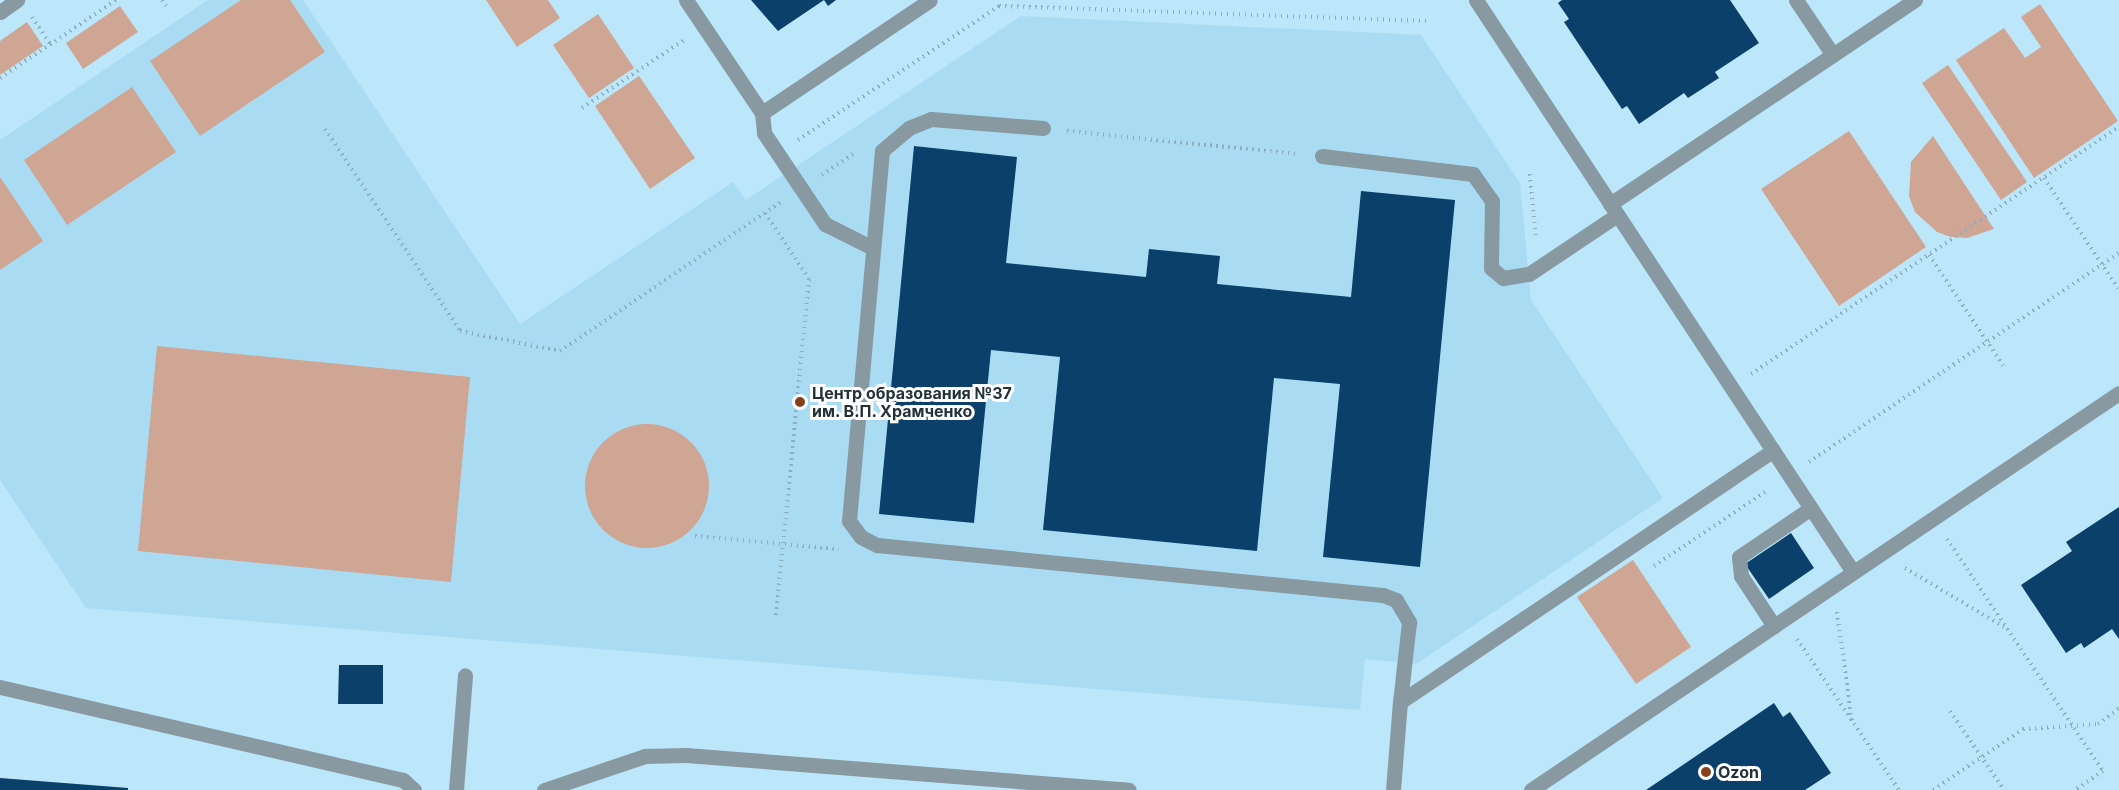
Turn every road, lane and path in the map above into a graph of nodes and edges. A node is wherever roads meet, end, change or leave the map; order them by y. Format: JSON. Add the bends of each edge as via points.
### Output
{"nodes":[{"id":1,"x":116,"y":0,"type":"edge"},
{"id":2,"x":162,"y":0,"type":"edge"},
{"id":3,"x":686,"y":0,"type":"edge"},
{"id":4,"x":930,"y":0,"type":"edge"},
{"id":5,"x":1476,"y":0,"type":"edge"},
{"id":6,"x":1796,"y":0,"type":"edge"},
{"id":7,"x":1906,"y":2,"type":"edge"},
{"id":8,"x":22,"y":4,"type":"edge"},
{"id":9,"x":166,"y":6,"type":"dead end"},
{"id":10,"x":0,"y":12,"type":"edge"},
{"id":11,"x":1428,"y":21,"type":"dead end"},
{"id":12,"x":704,"y":27,"type":"junction"},
{"id":13,"x":50,"y":44,"type":"junction"},
{"id":14,"x":1833,"y":55,"type":"junction"},
{"id":15,"x":0,"y":78,"type":"edge"},
{"id":16,"x":582,"y":108,"type":"dead end"},
{"id":17,"x":762,"y":113,"type":"junction"},
{"id":18,"x":1042,"y":128,"type":"joint"},
{"id":19,"x":2119,"y":128,"type":"edge"},
{"id":20,"x":325,"y":129,"type":"dead end"},
{"id":21,"x":887,"y":144,"type":"junction"},
{"id":22,"x":777,"y":154,"type":"junction"},
{"id":23,"x":1322,"y":156,"type":"joint"},
{"id":24,"x":1530,"y":174,"type":"dead end"},
{"id":25,"x":2044,"y":178,"type":"junction"},
{"id":26,"x":801,"y":189,"type":"junction"},
{"id":27,"x":1614,"y":209,"type":"junction"},
{"id":28,"x":765,"y":213,"type":"junction"},
{"id":29,"x":872,"y":248,"type":"junction"},
{"id":30,"x":2119,"y":253,"type":"edge"},
{"id":31,"x":1929,"y":255,"type":"junction"},
{"id":32,"x":2102,"y":264,"type":"junction"},
{"id":33,"x":1539,"y":268,"type":"junction"},
{"id":34,"x":2118,"y":288,"type":"edge"},
{"id":35,"x":1987,"y":342,"type":"junction"},
{"id":36,"x":2003,"y":365,"type":"dead end"},
{"id":37,"x":1731,"y":387,"type":"junction"},
{"id":38,"x":2119,"y":393,"type":"edge"},
{"id":39,"x":1773,"y":450,"type":"junction"},
{"id":40,"x":1789,"y":475,"type":"junction"},
{"id":41,"x":1811,"y":508,"type":"junction"},
{"id":42,"x":1933,"y":519,"type":"junction"},
{"id":43,"x":695,"y":536,"type":"dead end"},
{"id":44,"x":861,"y":537,"type":"junction"},
{"id":45,"x":784,"y":544,"type":"junction"},
{"id":46,"x":1654,"y":566,"type":"dead end"},
{"id":47,"x":1903,"y":567,"type":"dead end"},
{"id":48,"x":1853,"y":572,"type":"junction"},
{"id":49,"x":1837,"y":612,"type":"dead end"},
{"id":50,"x":776,"y":616,"type":"dead end"},
{"id":51,"x":1779,"y":623,"type":"junction"},
{"id":52,"x":2007,"y":629,"type":"junction"},
{"id":53,"x":465,"y":675,"type":"dead end"},
{"id":54,"x":0,"y":687,"type":"edge"},
{"id":55,"x":1400,"y":702,"type":"junction"},
{"id":56,"x":2119,"y":710,"type":"edge"},
{"id":57,"x":1950,"y":711,"type":"dead end"},
{"id":58,"x":1852,"y":722,"type":"junction"},
{"id":59,"x":2073,"y":726,"type":"junction"},
{"id":60,"x":1982,"y":757,"type":"junction"},
{"id":61,"x":414,"y":790,"type":"edge"},
{"id":62,"x":456,"y":790,"type":"edge"},
{"id":63,"x":544,"y":790,"type":"edge"},
{"id":64,"x":1129,"y":790,"type":"edge"},
{"id":65,"x":1393,"y":790,"type":"edge"},
{"id":66,"x":1531,"y":790,"type":"edge"},
{"id":67,"x":1899,"y":790,"type":"edge"},
{"id":68,"x":1933,"y":790,"type":"edge"},
{"id":69,"x":2004,"y":790,"type":"edge"},
{"id":70,"x":2075,"y":790,"type":"edge"}],
"edges":[{"from":1,"to":13,"type":"path"},
{"from":2,"to":9,"type":"path"},
{"from":3,"to":12,"type":"lane"},
{"from":4,"to":17,"type":"lane"},
{"from":5,"to":27,"type":"lane"},
{"from":6,"to":14,"type":"lane"},
{"from":7,"to":14,"type":"lane"},
{"from":8,"to":10,"type":"lane"},
{"from":8,"to":13,"type":"path"},
{"from":11,"to":22,"type":"path","via":[[999,6]]},
{"from":12,"to":16,"type":"path"},
{"from":12,"to":17,"type":"lane"},
{"from":13,"to":15,"type":"path"},
{"from":14,"to":27,"type":"lane"},
{"from":17,"to":22,"type":"lane","via":[[764,133]]},
{"from":18,"to":21,"type":"lane","via":[[931,119]]},
{"from":18,"to":23,"type":"path"},
{"from":19,"to":25,"type":"path"},
{"from":20,"to":28,"type":"path","via":[[460,331],[560,351]]},
{"from":21,"to":26,"type":"path","via":[[869,143]]},
{"from":21,"to":29,"type":"lane","via":[[880,162]]},
{"from":22,"to":26,"type":"lane"},
{"from":23,"to":33,"type":"lane","via":[[1473,174],[1495,212],[1491,261],[1496,274],[1513,279]]},
{"from":24,"to":33,"type":"path"},
{"from":25,"to":31,"type":"path"},
{"from":25,"to":32,"type":"path"},
{"from":26,"to":28,"type":"path"},
{"from":26,"to":29,"type":"lane","via":[[825,224]]},
{"from":27,"to":33,"type":"lane"},
{"from":27,"to":37,"type":"lane"},
{"from":28,"to":45,"type":"path","via":[[809,279]]},
{"from":29,"to":44,"type":"lane","via":[[847,502],[849,521]]},
{"from":30,"to":32,"type":"path"},
{"from":31,"to":35,"type":"path"},
{"from":31,"to":37,"type":"path"},
{"from":32,"to":34,"type":"path"},
{"from":32,"to":35,"type":"path"},
{"from":35,"to":36,"type":"path"},
{"from":35,"to":40,"type":"path"},
{"from":37,"to":39,"type":"lane"},
{"from":38,"to":42,"type":"lane"},
{"from":39,"to":40,"type":"lane"},
{"from":39,"to":55,"type":"lane"},
{"from":40,"to":41,"type":"lane"},
{"from":40,"to":46,"type":"path"},
{"from":41,"to":48,"type":"lane"},
{"from":41,"to":51,"type":"lane","via":[[1739,557],[1741,576]]},
{"from":42,"to":48,"type":"lane"},
{"from":42,"to":52,"type":"path"},
{"from":43,"to":45,"type":"path"},
{"from":44,"to":45,"type":"path","via":[[836,550]]},
{"from":44,"to":55,"type":"lane","via":[[877,545],[1383,595],[1396,600],[1410,622]]},
{"from":45,"to":50,"type":"path"},
{"from":47,"to":52,"type":"path"},
{"from":48,"to":51,"type":"lane"},
{"from":49,"to":58,"type":"path"},
{"from":51,"to":58,"type":"path"},
{"from":51,"to":66,"type":"lane"},
{"from":52,"to":59,"type":"path"},
{"from":53,"to":62,"type":"lane"},
{"from":54,"to":61,"type":"lane","via":[[404,780]]},
{"from":55,"to":65,"type":"lane"},
{"from":56,"to":59,"type":"path","via":[[2097,724]]},
{"from":57,"to":60,"type":"path"},
{"from":58,"to":67,"type":"path"},
{"from":59,"to":60,"type":"path","via":[[2023,729]]},
{"from":59,"to":70,"type":"path","via":[[2103,771]]},
{"from":60,"to":68,"type":"path"},
{"from":60,"to":69,"type":"path"},
{"from":63,"to":64,"type":"lane","via":[[645,756],[686,755]]}]}
